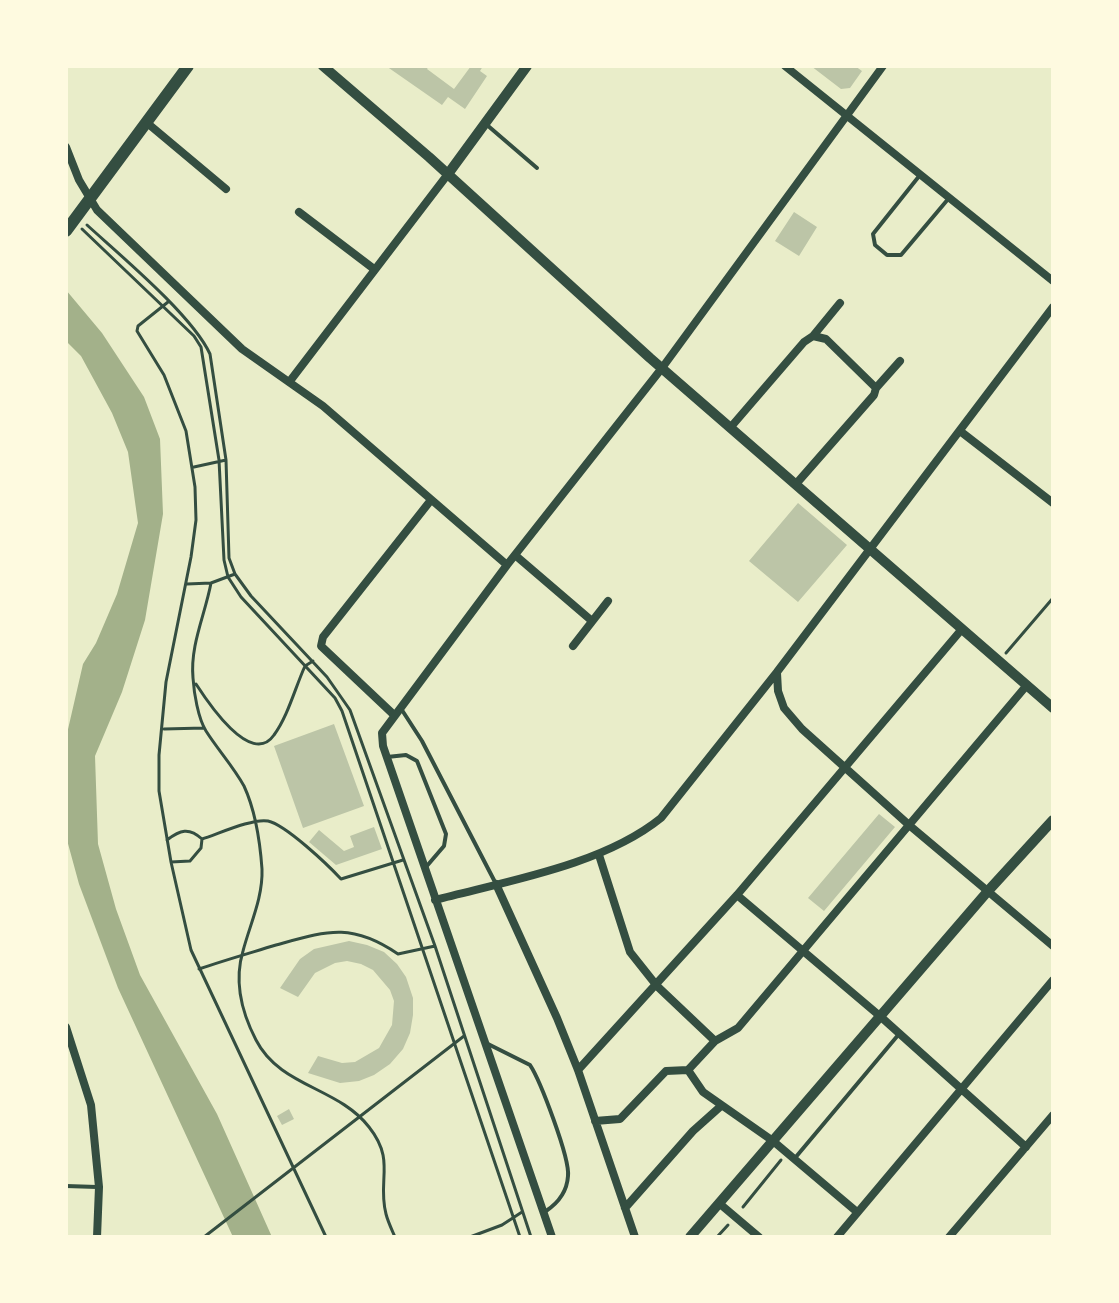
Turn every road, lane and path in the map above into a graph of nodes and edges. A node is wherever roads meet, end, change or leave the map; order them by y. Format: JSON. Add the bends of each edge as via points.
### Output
{"nodes":[{"id":1,"x":188,"y":66,"type":"edge"},
{"id":2,"x":323,"y":66,"type":"edge"},
{"id":3,"x":527,"y":66,"type":"edge"},
{"id":4,"x":785,"y":66,"type":"edge"},
{"id":5,"x":883,"y":66,"type":"edge"},
{"id":6,"x":846,"y":115,"type":"junction"},
{"id":7,"x":146,"y":122,"type":"junction"},
{"id":8,"x":485,"y":123,"type":"junction"},
{"id":9,"x":66,"y":147,"type":"edge"},
{"id":10,"x":537,"y":168,"type":"dead end"},
{"id":11,"x":448,"y":174,"type":"junction"},
{"id":12,"x":920,"y":175,"type":"junction"},
{"id":13,"x":226,"y":189,"type":"dead end"},
{"id":14,"x":949,"y":198,"type":"junction"},
{"id":15,"x":89,"y":200,"type":"junction"},
{"id":16,"x":299,"y":212,"type":"dead end"},
{"id":17,"x":72,"y":223,"type":"edge"},
{"id":18,"x":374,"y":269,"type":"junction"},
{"id":19,"x":1053,"y":281,"type":"edge"},
{"id":20,"x":168,"y":302,"type":"junction"},
{"id":21,"x":840,"y":303,"type":"dead end"},
{"id":22,"x":163,"y":306,"type":"junction"},
{"id":23,"x":1053,"y":307,"type":"edge"},
{"id":24,"x":813,"y":336,"type":"junction"},
{"id":25,"x":900,"y":361,"type":"dead end"},
{"id":26,"x":662,"y":368,"type":"junction"},
{"id":27,"x":290,"y":381,"type":"junction"},
{"id":28,"x":876,"y":388,"type":"junction"},
{"id":29,"x":730,"y":428,"type":"junction"},
{"id":30,"x":960,"y":431,"type":"junction"},
{"id":31,"x":219,"y":460,"type":"junction"},
{"id":32,"x":226,"y":460,"type":"junction"},
{"id":33,"x":193,"y":467,"type":"junction"},
{"id":34,"x":796,"y":484,"type":"junction"},
{"id":35,"x":431,"y":500,"type":"junction"},
{"id":36,"x":1053,"y":503,"type":"edge"},
{"id":37,"x":870,"y":549,"type":"junction"},
{"id":38,"x":515,"y":555,"type":"junction"},
{"id":39,"x":507,"y":565,"type":"junction"},
{"id":40,"x":235,"y":574,"type":"junction"},
{"id":41,"x":228,"y":577,"type":"junction"},
{"id":42,"x":211,"y":583,"type":"junction"},
{"id":43,"x":187,"y":584,"type":"junction"},
{"id":44,"x":1053,"y":598,"type":"edge"},
{"id":45,"x":608,"y":601,"type":"dead end"},
{"id":46,"x":592,"y":621,"type":"junction"},
{"id":47,"x":962,"y":629,"type":"junction"},
{"id":48,"x":573,"y":646,"type":"dead end"},
{"id":49,"x":313,"y":661,"type":"junction"},
{"id":50,"x":999,"y":661,"type":"junction"},
{"id":51,"x":305,"y":666,"type":"junction"},
{"id":52,"x":777,"y":672,"type":"junction"},
{"id":53,"x":193,"y":680,"type":"junction"},
{"id":54,"x":1027,"y":685,"type":"junction"},
{"id":55,"x":400,"y":706,"type":"junction"},
{"id":56,"x":1053,"y":708,"type":"edge"},
{"id":57,"x":393,"y":714,"type":"junction"},
{"id":58,"x":204,"y":728,"type":"junction"},
{"id":59,"x":163,"y":729,"type":"junction"},
{"id":60,"x":387,"y":757,"type":"junction"},
{"id":61,"x":845,"y":768,"type":"junction"},
{"id":62,"x":1053,"y":820,"type":"edge"},
{"id":63,"x":257,"y":821,"type":"junction"},
{"id":64,"x":909,"y":825,"type":"junction"},
{"id":65,"x":202,"y":839,"type":"junction"},
{"id":66,"x":167,"y":840,"type":"junction"},
{"id":67,"x":599,"y":855,"type":"junction"},
{"id":68,"x":404,"y":860,"type":"junction"},
{"id":69,"x":171,"y":862,"type":"junction"},
{"id":70,"x":393,"y":862,"type":"junction"},
{"id":71,"x":425,"y":869,"type":"junction"},
{"id":72,"x":496,"y":884,"type":"junction"},
{"id":73,"x":988,"y":891,"type":"junction"},
{"id":74,"x":737,"y":895,"type":"junction"},
{"id":75,"x":435,"y":900,"type":"junction"},
{"id":76,"x":435,"y":946,"type":"junction"},
{"id":77,"x":1053,"y":946,"type":"edge"},
{"id":78,"x":424,"y":949,"type":"junction"},
{"id":79,"x":804,"y":952,"type":"junction"},
{"id":80,"x":242,"y":953,"type":"junction"},
{"id":81,"x":199,"y":969,"type":"junction"},
{"id":82,"x":1053,"y":980,"type":"edge"},
{"id":83,"x":657,"y":986,"type":"junction"},
{"id":84,"x":881,"y":1017,"type":"junction"},
{"id":85,"x":66,"y":1027,"type":"edge"},
{"id":86,"x":899,"y":1034,"type":"junction"},
{"id":87,"x":464,"y":1036,"type":"junction"},
{"id":88,"x":715,"y":1041,"type":"junction"},
{"id":89,"x":484,"y":1042,"type":"junction"},
{"id":90,"x":455,"y":1043,"type":"junction"},
{"id":91,"x":578,"y":1070,"type":"junction"},
{"id":92,"x":688,"y":1070,"type":"junction"},
{"id":93,"x":960,"y":1089,"type":"junction"},
{"id":94,"x":721,"y":1106,"type":"junction"},
{"id":95,"x":1053,"y":1115,"type":"edge"},
{"id":96,"x":360,"y":1117,"type":"junction"},
{"id":97,"x":595,"y":1121,"type":"junction"},
{"id":98,"x":773,"y":1141,"type":"junction"},
{"id":99,"x":1026,"y":1147,"type":"junction"},
{"id":100,"x":790,"y":1156,"type":"junction"},
{"id":101,"x":293,"y":1168,"type":"junction"},
{"id":102,"x":66,"y":1186,"type":"edge"},
{"id":103,"x":99,"y":1187,"type":"junction"},
{"id":104,"x":720,"y":1204,"type":"junction"},
{"id":105,"x":625,"y":1208,"type":"junction"},
{"id":106,"x":522,"y":1212,"type":"junction"},
{"id":107,"x":857,"y":1212,"type":"junction"},
{"id":108,"x":544,"y":1213,"type":"junction"},
{"id":109,"x":513,"y":1217,"type":"junction"},
{"id":110,"x":734,"y":1217,"type":"junction"},
{"id":111,"x":97,"y":1237,"type":"edge"},
{"id":112,"x":204,"y":1237,"type":"edge"},
{"id":113,"x":326,"y":1237,"type":"edge"},
{"id":114,"x":395,"y":1237,"type":"edge"},
{"id":115,"x":470,"y":1237,"type":"edge"},
{"id":116,"x":520,"y":1237,"type":"edge"},
{"id":117,"x":531,"y":1237,"type":"edge"},
{"id":118,"x":552,"y":1237,"type":"edge"},
{"id":119,"x":635,"y":1237,"type":"edge"},
{"id":120,"x":690,"y":1237,"type":"edge"},
{"id":121,"x":717,"y":1237,"type":"edge"},
{"id":122,"x":759,"y":1237,"type":"edge"},
{"id":123,"x":837,"y":1237,"type":"edge"},
{"id":124,"x":949,"y":1237,"type":"edge"}],
"edges":[{"from":1,"to":7,"type":"main road"},
{"from":2,"to":11,"type":"street"},
{"from":3,"to":8,"type":"street"},
{"from":4,"to":6,"type":"street"},
{"from":5,"to":6,"type":"street"},
{"from":6,"to":12,"type":"street"},
{"from":6,"to":26,"type":"street"},
{"from":7,"to":13,"type":"street"},
{"from":7,"to":15,"type":"main road"},
{"from":8,"to":10,"type":"lane"},
{"from":8,"to":11,"type":"street"},
{"from":9,"to":15,"type":"street"},
{"from":11,"to":18,"type":"street"},
{"from":11,"to":26,"type":"street"},
{"from":12,"to":14,"type":"street"},
{"from":12,"to":14,"type":"lane","via":[[873,234],[875,245],[887,255],[904,253]]},
{"from":14,"to":19,"type":"street"},
{"from":15,"to":17,"type":"main road"},
{"from":15,"to":27,"type":"street","via":[[242,349]]},
{"from":16,"to":18,"type":"street"},
{"from":17,"to":20,"type":"path"},
{"from":17,"to":22,"type":"path"},
{"from":18,"to":27,"type":"street"},
{"from":20,"to":22,"type":"path"},
{"from":20,"to":32,"type":"path","via":[[203,338],[210,354]]},
{"from":21,"to":24,"type":"street"},
{"from":22,"to":31,"type":"path","via":[[201,347]]},
{"from":22,"to":33,"type":"path","via":[[137,331],[164,375],[186,431]]},
{"from":23,"to":30,"type":"street"},
{"from":24,"to":28,"type":"street","via":[[826,339]]},
{"from":24,"to":29,"type":"street"},
{"from":25,"to":28,"type":"street"},
{"from":26,"to":29,"type":"street"},
{"from":26,"to":38,"type":"street"},
{"from":27,"to":35,"type":"street"},
{"from":28,"to":34,"type":"street"},
{"from":29,"to":34,"type":"street"},
{"from":30,"to":36,"type":"street"},
{"from":30,"to":37,"type":"street"},
{"from":31,"to":32,"type":"path"},
{"from":31,"to":33,"type":"path"},
{"from":31,"to":41,"type":"path"},
{"from":32,"to":40,"type":"path","via":[[229,558]]},
{"from":33,"to":43,"type":"path","via":[[196,520]]},
{"from":34,"to":37,"type":"street"},
{"from":35,"to":39,"type":"street"},
{"from":35,"to":57,"type":"street","via":[[321,646]]},
{"from":37,"to":47,"type":"street"},
{"from":37,"to":52,"type":"street"},
{"from":38,"to":39,"type":"street"},
{"from":38,"to":46,"type":"street"},
{"from":39,"to":55,"type":"street"},
{"from":40,"to":41,"type":"path"},
{"from":40,"to":49,"type":"path"},
{"from":41,"to":42,"type":"path"},
{"from":41,"to":51,"type":"path"},
{"from":42,"to":43,"type":"path"},
{"from":42,"to":53,"type":"path","via":[[193,656]]},
{"from":43,"to":59,"type":"path","via":[[166,682]]},
{"from":44,"to":50,"type":"path"},
{"from":45,"to":46,"type":"street"},
{"from":46,"to":48,"type":"street"},
{"from":47,"to":50,"type":"street"},
{"from":47,"to":61,"type":"street"},
{"from":49,"to":51,"type":"path"},
{"from":49,"to":68,"type":"path","via":[[350,710]]},
{"from":50,"to":54,"type":"street"},
{"from":51,"to":53,"type":"path","via":[[273,738],[261,744],[228,727]]},
{"from":51,"to":70,"type":"path","via":[[342,711]]},
{"from":52,"to":61,"type":"street","via":[[784,708]]},
{"from":52,"to":67,"type":"street","via":[[661,818]]},
{"from":53,"to":58,"type":"path"},
{"from":54,"to":56,"type":"street"},
{"from":54,"to":64,"type":"street"},
{"from":55,"to":57,"type":"street"},
{"from":55,"to":72,"type":"lane"},
{"from":57,"to":60,"type":"street","via":[[382,733]]},
{"from":58,"to":59,"type":"path"},
{"from":58,"to":63,"type":"path","via":[[245,788]]},
{"from":59,"to":66,"type":"path","via":[[159,791]]},
{"from":60,"to":71,"type":"street"},
{"from":60,"to":71,"type":"lane","via":[[406,755],[417,761],[446,834],[444,846]]},
{"from":61,"to":64,"type":"street"},
{"from":61,"to":74,"type":"street"},
{"from":62,"to":73,"type":"street"},
{"from":63,"to":65,"type":"path"},
{"from":63,"to":70,"type":"path","via":[[280,826],[341,879]]},
{"from":63,"to":80,"type":"path","via":[[261,893]]},
{"from":64,"to":73,"type":"street"},
{"from":64,"to":79,"type":"street"},
{"from":65,"to":66,"type":"path","via":[[181,831]]},
{"from":65,"to":69,"type":"path","via":[[190,861]]},
{"from":66,"to":69,"type":"path"},
{"from":67,"to":72,"type":"street"},
{"from":67,"to":83,"type":"street","via":[[630,952]]},
{"from":68,"to":70,"type":"path"},
{"from":68,"to":76,"type":"path"},
{"from":69,"to":81,"type":"path"},
{"from":70,"to":78,"type":"path"},
{"from":71,"to":75,"type":"street"},
{"from":72,"to":75,"type":"street"},
{"from":72,"to":91,"type":"street"},
{"from":73,"to":77,"type":"street"},
{"from":73,"to":84,"type":"street"},
{"from":74,"to":79,"type":"street"},
{"from":74,"to":83,"type":"street"},
{"from":75,"to":89,"type":"street"},
{"from":76,"to":78,"type":"path"},
{"from":76,"to":87,"type":"path"},
{"from":78,"to":80,"type":"path","via":[[398,954],[366,936],[335,931]]},
{"from":78,"to":90,"type":"path"},
{"from":79,"to":84,"type":"street"},
{"from":79,"to":88,"type":"street","via":[[738,1028]]},
{"from":80,"to":81,"type":"path"},
{"from":80,"to":96,"type":"path","via":[[240,998],[257,1043],[293,1078],[341,1100]]},
{"from":81,"to":101,"type":"path"},
{"from":82,"to":93,"type":"street"},
{"from":83,"to":88,"type":"street"},
{"from":83,"to":91,"type":"street"},
{"from":84,"to":86,"type":"street"},
{"from":84,"to":98,"type":"street"},
{"from":85,"to":103,"type":"street","via":[[91,1105]]},
{"from":86,"to":93,"type":"street"},
{"from":86,"to":100,"type":"lane"},
{"from":87,"to":90,"type":"path"},
{"from":87,"to":106,"type":"path"},
{"from":88,"to":92,"type":"street"},
{"from":89,"to":108,"type":"street"},
{"from":89,"to":108,"type":"lane","via":[[530,1065],[563,1148],[566,1187]]},
{"from":90,"to":96,"type":"path"},
{"from":90,"to":109,"type":"path"},
{"from":91,"to":97,"type":"street"},
{"from":92,"to":94,"type":"street"},
{"from":92,"to":97,"type":"street","via":[[666,1071],[620,1119]]},
{"from":93,"to":99,"type":"street"},
{"from":93,"to":107,"type":"street"},
{"from":94,"to":98,"type":"street"},
{"from":94,"to":105,"type":"street"},
{"from":95,"to":99,"type":"street"},
{"from":96,"to":101,"type":"path"},
{"from":96,"to":114,"type":"path","via":[[385,1155],[386,1213]]},
{"from":97,"to":105,"type":"street"},
{"from":98,"to":100,"type":"street"},
{"from":98,"to":104,"type":"street"},
{"from":99,"to":124,"type":"street"},
{"from":100,"to":107,"type":"street"},
{"from":100,"to":110,"type":"path"},
{"from":101,"to":112,"type":"path"},
{"from":101,"to":113,"type":"path"},
{"from":102,"to":103,"type":"lane"},
{"from":103,"to":111,"type":"street"},
{"from":104,"to":110,"type":"street"},
{"from":104,"to":120,"type":"street"},
{"from":105,"to":119,"type":"street"},
{"from":106,"to":109,"type":"path"},
{"from":106,"to":117,"type":"path"},
{"from":107,"to":123,"type":"street"},
{"from":108,"to":118,"type":"street"},
{"from":109,"to":115,"type":"path"},
{"from":109,"to":116,"type":"path"},
{"from":110,"to":121,"type":"path"},
{"from":110,"to":122,"type":"street"}]}
